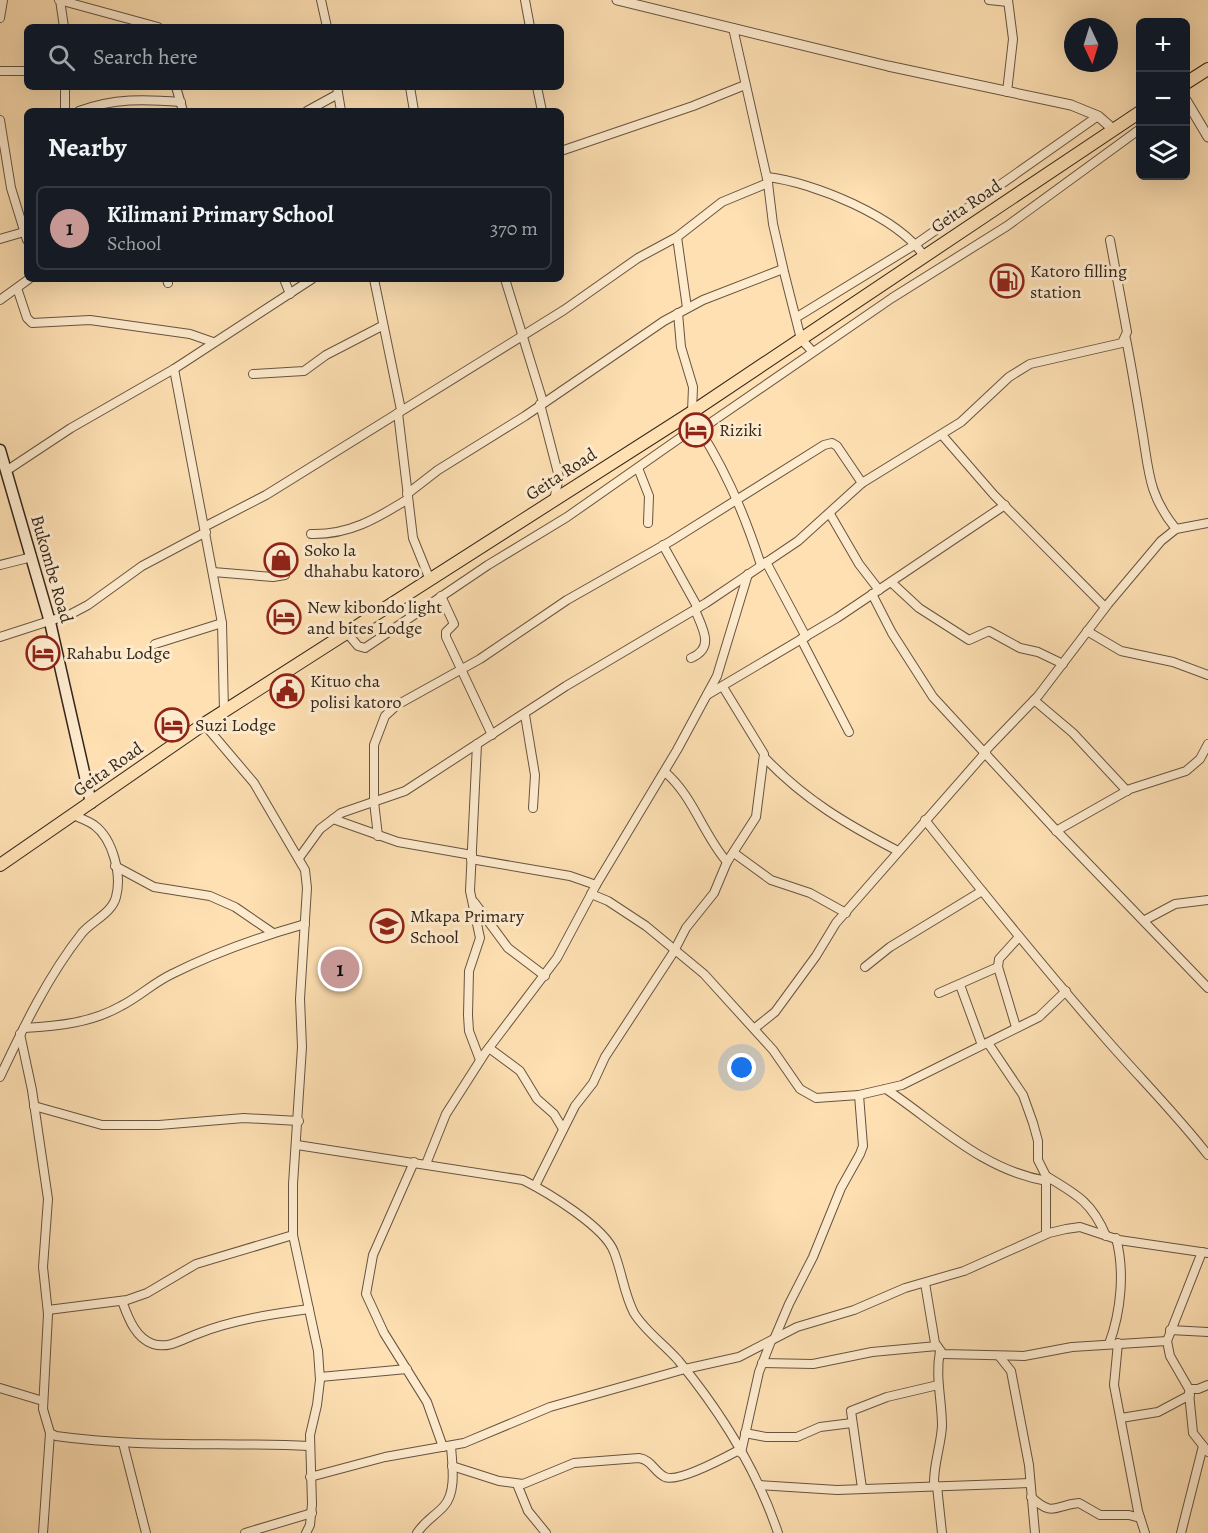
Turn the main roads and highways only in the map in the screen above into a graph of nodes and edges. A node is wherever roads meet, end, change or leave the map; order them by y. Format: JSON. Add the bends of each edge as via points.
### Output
{"nodes":[{"id":1,"x":1208,"y":69,"type":"edge"},
{"id":2,"x":1190,"y":79,"type":"edge"},
{"id":3,"x":1136,"y":115,"type":"edge"},
{"id":4,"x":0,"y":450,"type":"edge"},
{"id":5,"x":3,"y":466,"type":"edge"},
{"id":6,"x":91,"y":803,"type":"junction"},
{"id":7,"x":0,"y":865,"type":"edge"}],
"edges":[{"from":1,"to":2,"type":"highway"},
{"from":3,"to":6,"type":"highway","name":"Geita Road","via":[[691,413],[224,711]]},
{"from":4,"to":5,"type":"main road","name":"Bukombe Road"},
{"from":5,"to":6,"type":"main road","name":"Bukombe Road","via":[[50,622]]},
{"from":6,"to":7,"type":"highway","name":"Geita Road"}]}
